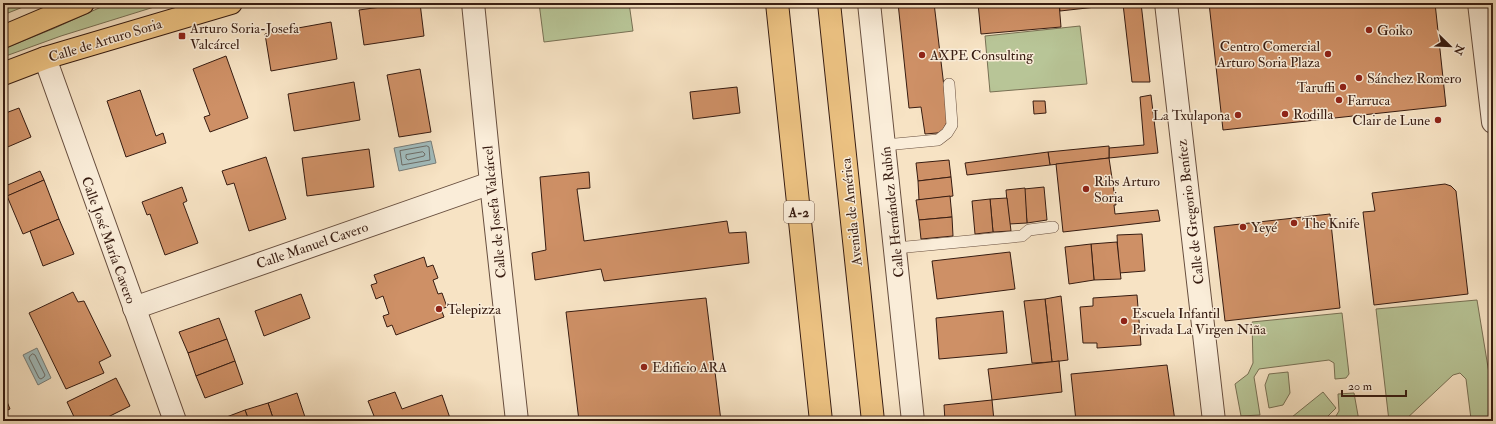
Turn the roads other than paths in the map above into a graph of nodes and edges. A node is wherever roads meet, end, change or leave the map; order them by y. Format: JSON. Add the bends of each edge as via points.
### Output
{"nodes":[{"id":1,"x":83,"y":3,"type":"edge"},
{"id":2,"x":231,"y":3,"type":"edge"},
{"id":3,"x":473,"y":3,"type":"edge"},
{"id":4,"x":777,"y":3,"type":"edge"},
{"id":5,"x":829,"y":3,"type":"edge"},
{"id":6,"x":869,"y":3,"type":"edge"},
{"id":7,"x":1166,"y":3,"type":"edge"},
{"id":8,"x":1478,"y":3,"type":"edge"},
{"id":9,"x":3,"y":37,"type":"edge"},
{"id":10,"x":45,"y":58,"type":"junction"},
{"id":11,"x":3,"y":74,"type":"edge"},
{"id":12,"x":949,"y":84,"type":"dead end"},
{"id":13,"x":1493,"y":122,"type":"edge"},
{"id":14,"x":885,"y":145,"type":"junction"},
{"id":15,"x":491,"y":183,"type":"junction"},
{"id":16,"x":1053,"y":226,"type":"dead end"},
{"id":17,"x":896,"y":248,"type":"junction"},
{"id":18,"x":134,"y":308,"type":"junction"},
{"id":19,"x":175,"y":421,"type":"edge"},
{"id":20,"x":517,"y":421,"type":"edge"},
{"id":21,"x":821,"y":421,"type":"edge"},
{"id":22,"x":873,"y":421,"type":"edge"},
{"id":23,"x":913,"y":421,"type":"edge"},
{"id":24,"x":1214,"y":421,"type":"edge"}],
"edges":[{"from":1,"to":9,"type":"main road"},
{"from":2,"to":10,"type":"main road","name":"Calle de Arturo Soria"},
{"from":3,"to":15,"type":"street","name":"Calle de Josefa Valcárcel"},
{"from":4,"to":21,"type":"main road","number":"A-2"},
{"from":5,"to":22,"type":"main road","name":"Avenida de América"},
{"from":6,"to":14,"type":"street","name":"Calle Hernández Rubín"},
{"from":7,"to":24,"type":"street","name":"Calle de Gregorio Benítez"},
{"from":8,"to":13,"type":"street"},
{"from":10,"to":11,"type":"main road","name":"Calle de Arturo Soria"},
{"from":10,"to":18,"type":"street","name":"Calle José María Cavero"},
{"from":12,"to":14,"type":"lane","via":[[952,125],[947,133],[938,140]]},
{"from":14,"to":17,"type":"street","name":"Calle Hernández Rubín"},
{"from":15,"to":18,"type":"street","name":"Calle Manuel Cavero"},
{"from":15,"to":20,"type":"street","name":"Calle de Josefa Valcárcel"},
{"from":16,"to":17,"type":"lane","via":[[1028,230],[1022,236]]},
{"from":17,"to":23,"type":"street","name":"Calle Hernández Rubín"},
{"from":18,"to":19,"type":"street","name":"Calle José María Cavero"}]}
